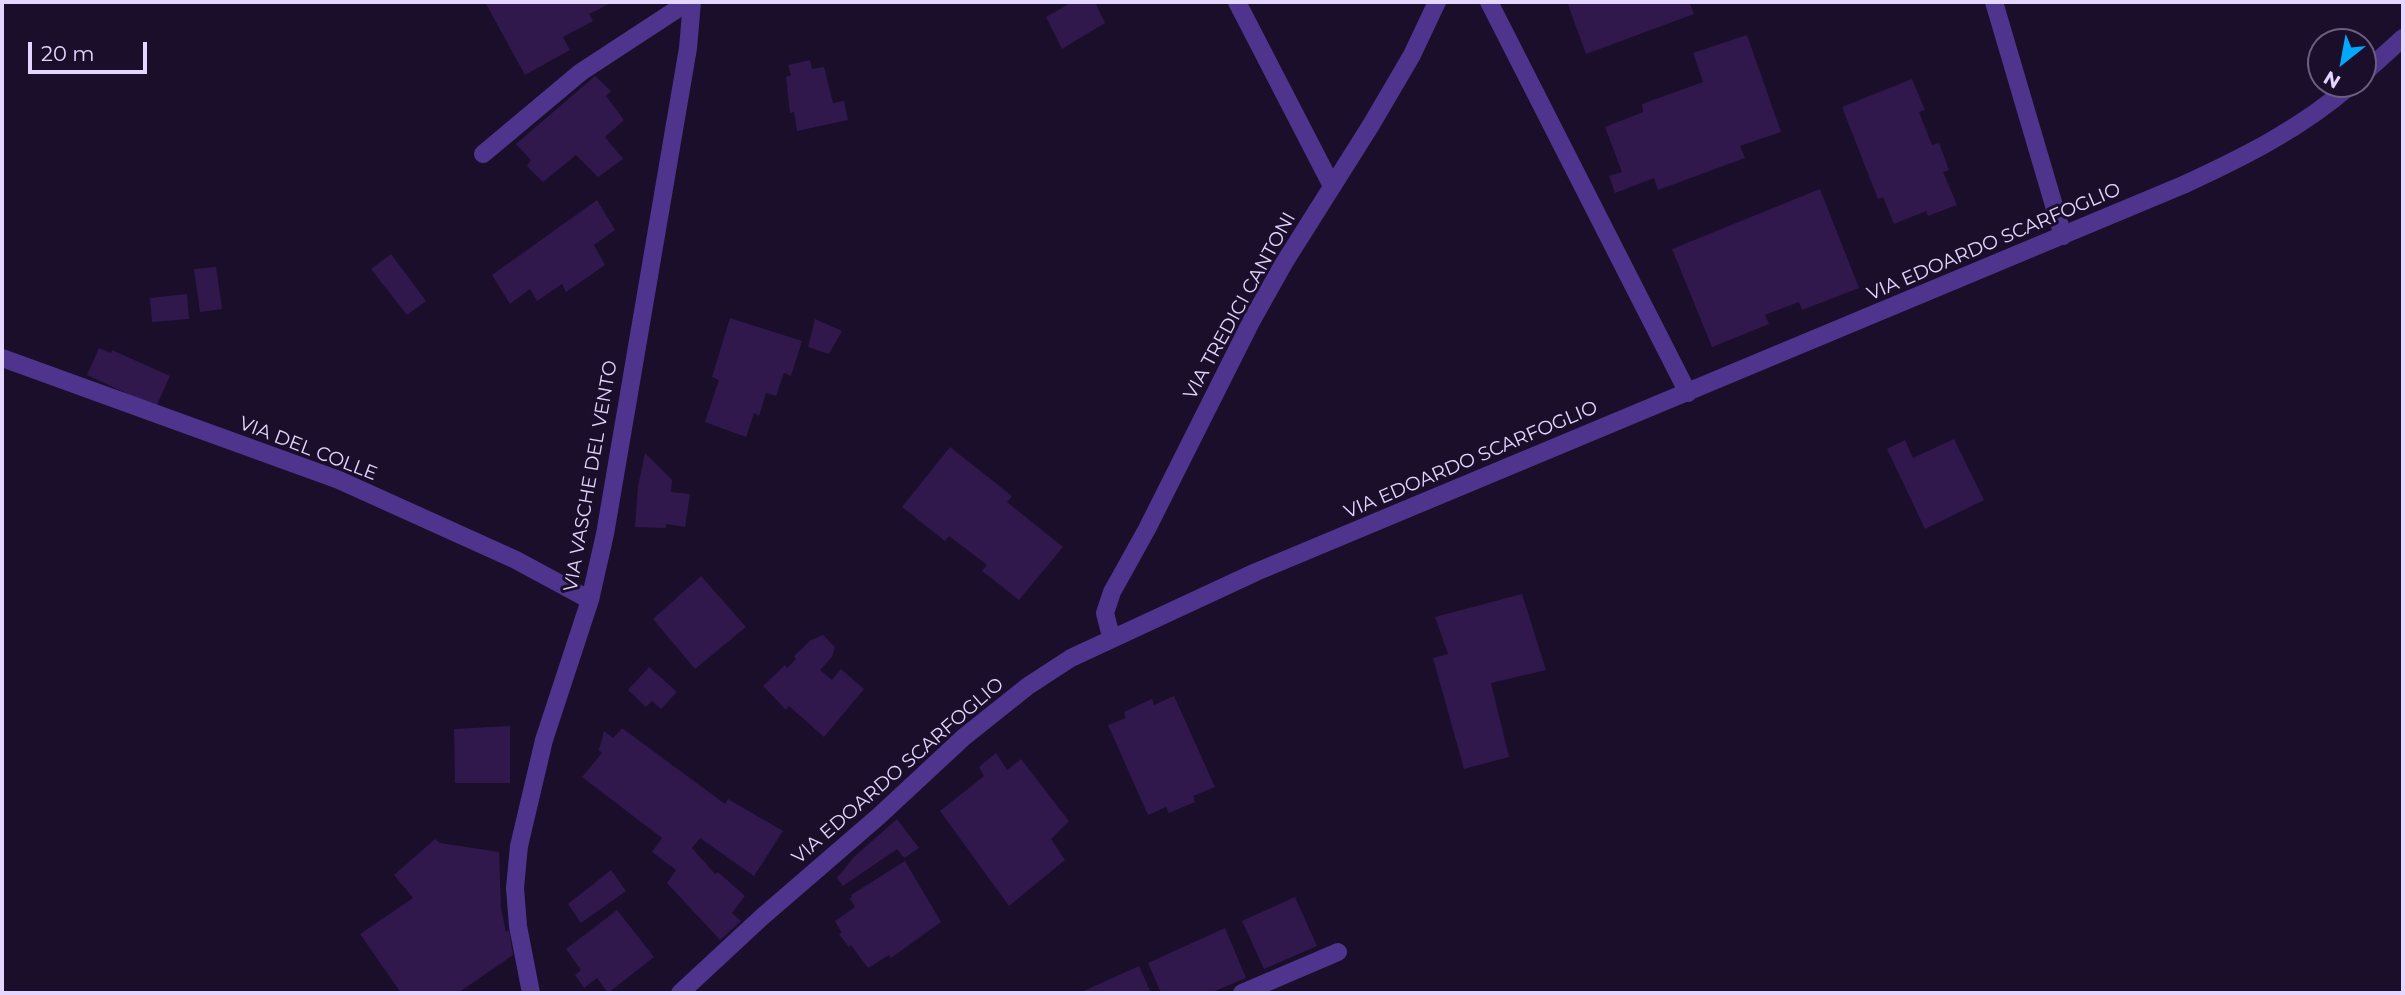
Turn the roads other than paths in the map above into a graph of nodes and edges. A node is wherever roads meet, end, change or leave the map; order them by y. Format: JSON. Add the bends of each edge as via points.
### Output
{"nodes":[{"id":1,"x":690,"y":2,"type":"edge"},
{"id":2,"x":1237,"y":2,"type":"edge"},
{"id":3,"x":1437,"y":2,"type":"edge"},
{"id":4,"x":1489,"y":2,"type":"edge"},
{"id":5,"x":1994,"y":2,"type":"edge"},
{"id":6,"x":2403,"y":38,"type":"edge"},
{"id":7,"x":2377,"y":61,"type":"edge"},
{"id":8,"x":2334,"y":98,"type":"edge"},
{"id":9,"x":483,"y":154,"type":"dead end"},
{"id":10,"x":1332,"y":186,"type":"junction"},
{"id":11,"x":2063,"y":236,"type":"junction"},
{"id":12,"x":2,"y":358,"type":"edge"},
{"id":13,"x":1688,"y":393,"type":"junction"},
{"id":14,"x":590,"y":600,"type":"junction"},
{"id":15,"x":1115,"y":637,"type":"junction"},
{"id":16,"x":1338,"y":952,"type":"dead end"},
{"id":17,"x":531,"y":993,"type":"edge"},
{"id":18,"x":680,"y":993,"type":"edge"},
{"id":19,"x":1242,"y":993,"type":"edge"}],
"edges":[{"from":1,"to":9,"type":"street","via":[[581,72]]},
{"from":1,"to":14,"type":"street","name":"VIA VASCHE DEL VENTO","via":[[688,48],[606,534]]},
{"from":2,"to":10,"type":"street"},
{"from":3,"to":10,"type":"street","name":"VIA TREDICI CANTONI","via":[[1402,71]]},
{"from":4,"to":13,"type":"street"},
{"from":5,"to":11,"type":"street"},
{"from":6,"to":7,"type":"street"},
{"from":8,"to":11,"type":"street","name":"VIA EDOARDO SCARFOGLIO","via":[[2260,148]]},
{"from":10,"to":15,"type":"street","name":"VIA TREDICI CANTONI","via":[[1252,320],[1109,598],[1106,619]]},
{"from":11,"to":13,"type":"street","name":"VIA EDOARDO SCARFOGLIO"},
{"from":12,"to":14,"type":"street","name":"VIA DEL COLLE","via":[[339,480],[516,560]]},
{"from":13,"to":15,"type":"street","name":"VIA EDOARDO SCARFOGLIO","via":[[1256,572]]},
{"from":14,"to":17,"type":"street","name":"VIA VASCHE DEL VENTO","via":[[544,740],[519,846],[518,926]]},
{"from":15,"to":18,"type":"street","name":"VIA EDOARDO SCARFOGLIO","via":[[1057,666],[982,721]]},
{"from":16,"to":19,"type":"street"}]}
